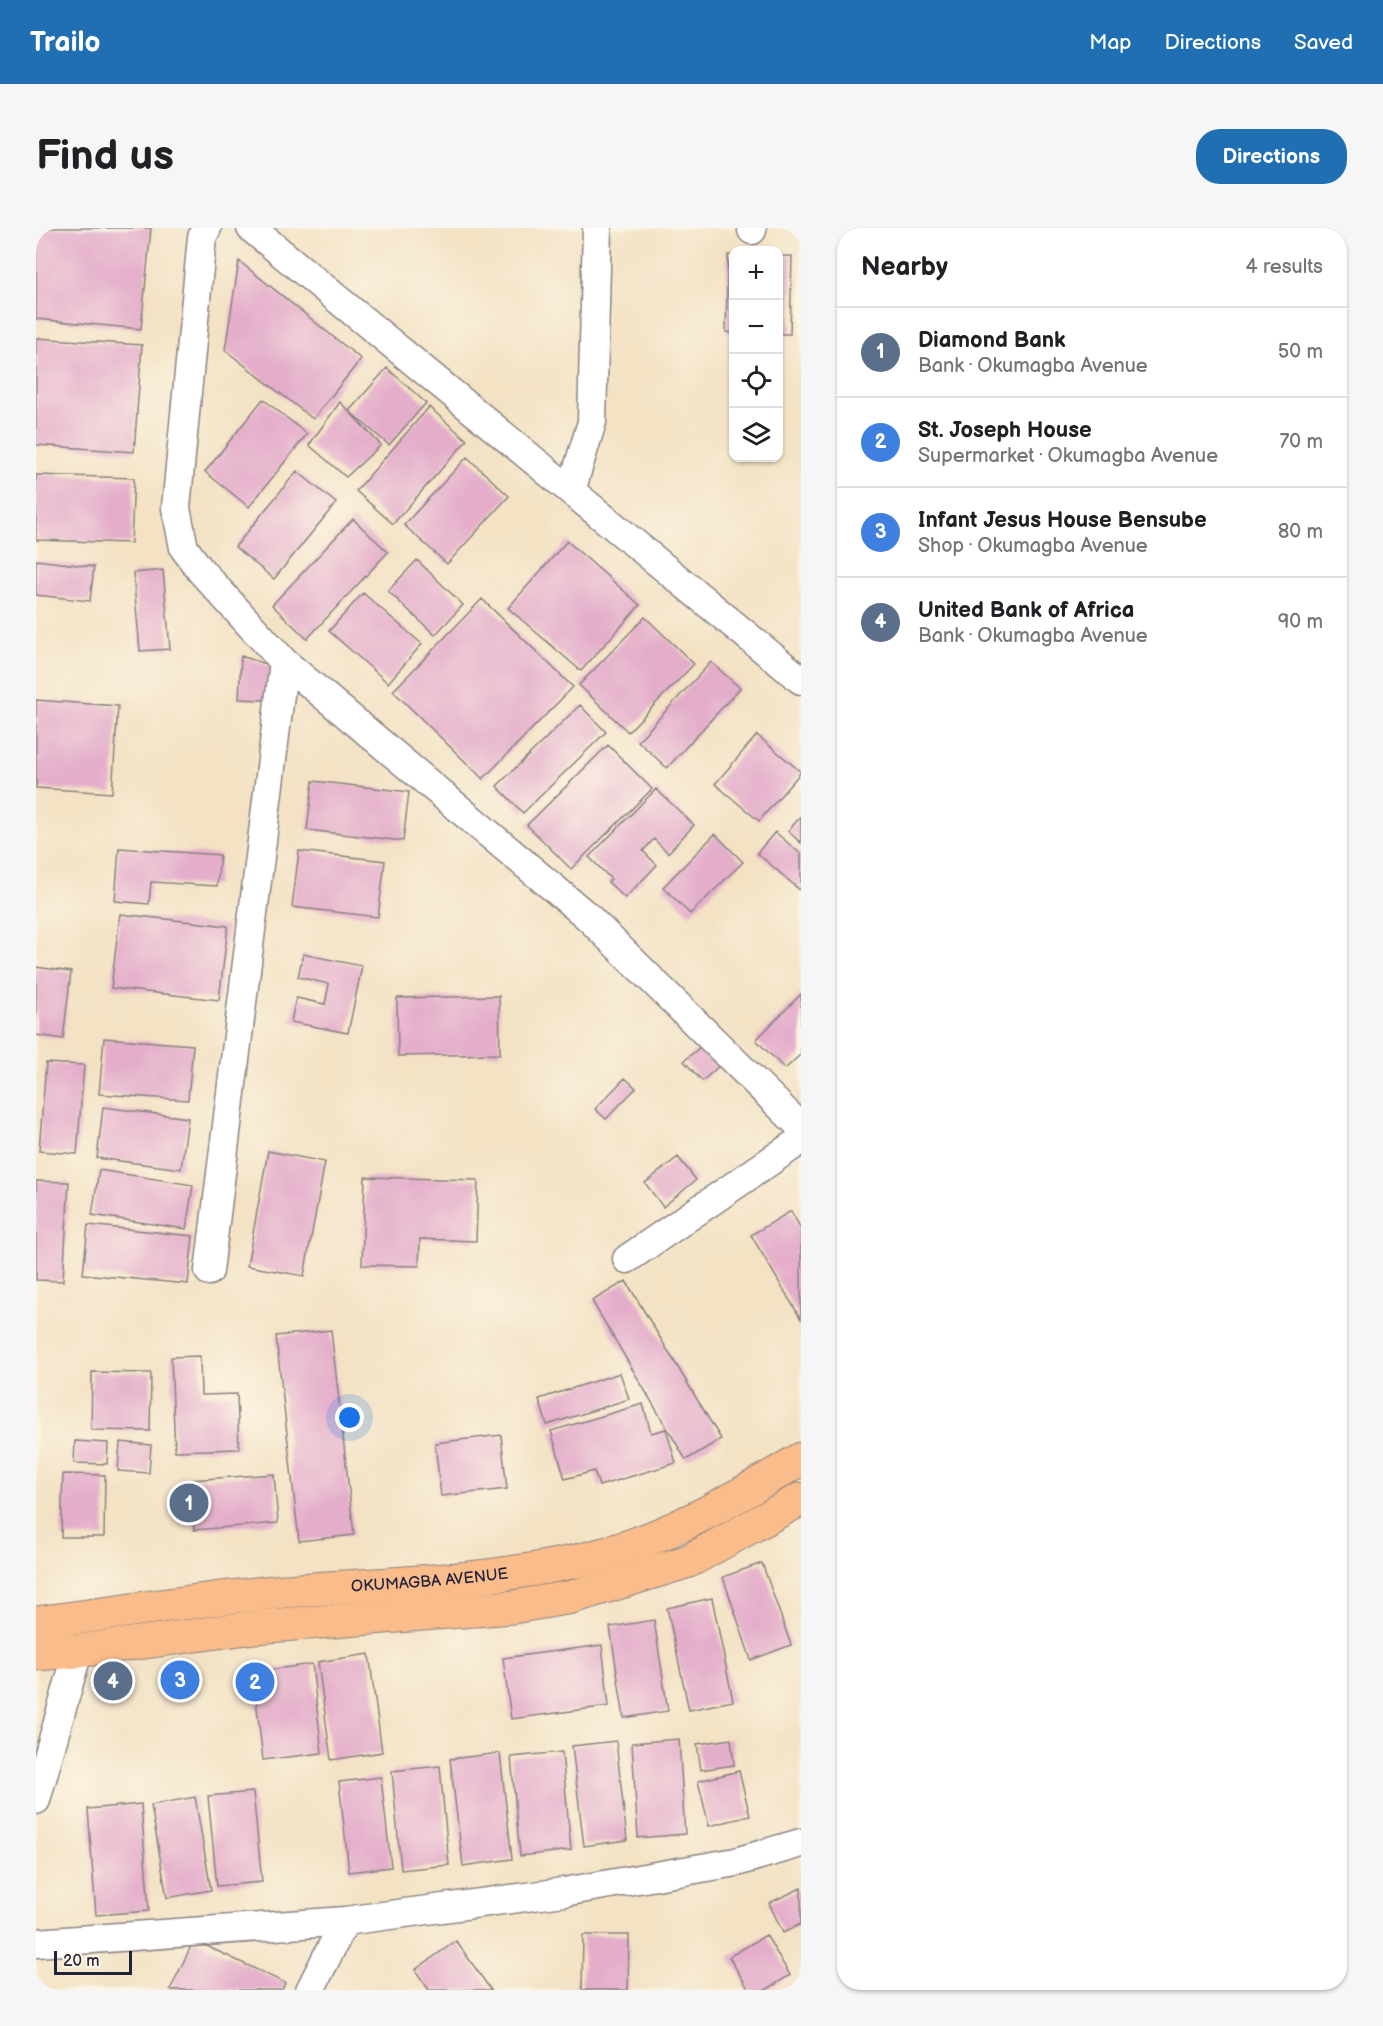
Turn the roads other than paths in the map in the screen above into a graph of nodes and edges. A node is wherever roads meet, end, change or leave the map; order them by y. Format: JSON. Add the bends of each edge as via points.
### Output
{"nodes":[{"id":1,"x":207,"y":228,"type":"edge"},
{"id":2,"x":251,"y":228,"type":"edge"},
{"id":3,"x":597,"y":228,"type":"edge"},
{"id":4,"x":571,"y":491,"type":"junction"},
{"id":5,"x":284,"y":662,"type":"junction"},
{"id":6,"x":801,"y":680,"type":"edge"},
{"id":7,"x":801,"y":1127,"type":"edge"},
{"id":8,"x":801,"y":1140,"type":"edge"},
{"id":9,"x":627,"y":1259,"type":"dead end"},
{"id":10,"x":209,"y":1271,"type":"dead end"},
{"id":11,"x":801,"y":1459,"type":"edge"},
{"id":12,"x":801,"y":1499,"type":"edge"},
{"id":13,"x":36,"y":1623,"type":"edge"},
{"id":14,"x":78,"y":1651,"type":"junction"},
{"id":15,"x":36,"y":1654,"type":"edge"},
{"id":16,"x":36,"y":1800,"type":"edge"},
{"id":17,"x":801,"y":1843,"type":"edge"},
{"id":18,"x":345,"y":1921,"type":"junction"},
{"id":19,"x":36,"y":1943,"type":"edge"},
{"id":20,"x":310,"y":1990,"type":"edge"}],
"edges":[{"from":1,"to":5,"type":"street","via":[[202,237],[176,508],[184,548],[201,572]]},
{"from":2,"to":4,"type":"street"},
{"from":3,"to":4,"type":"street","via":[[592,422]]},
{"from":4,"to":6,"type":"street"},
{"from":5,"to":7,"type":"street","via":[[588,917]]},
{"from":5,"to":10,"type":"street"},
{"from":8,"to":9,"type":"street"},
{"from":11,"to":13,"type":"main road","name":"OKUMAGBA AVENUE","via":[[673,1530],[554,1568],[273,1592]]},
{"from":12,"to":14,"type":"main road","name":"OKUMAGBA AVENUE","via":[[689,1561],[572,1597],[513,1607],[255,1627]]},
{"from":14,"to":15,"type":"main road","name":"OKUMAGBA AVENUE"},
{"from":14,"to":16,"type":"street"},
{"from":17,"to":18,"type":"street","via":[[736,1862],[564,1892]]},
{"from":18,"to":19,"type":"street"},
{"from":18,"to":20,"type":"street"}]}
